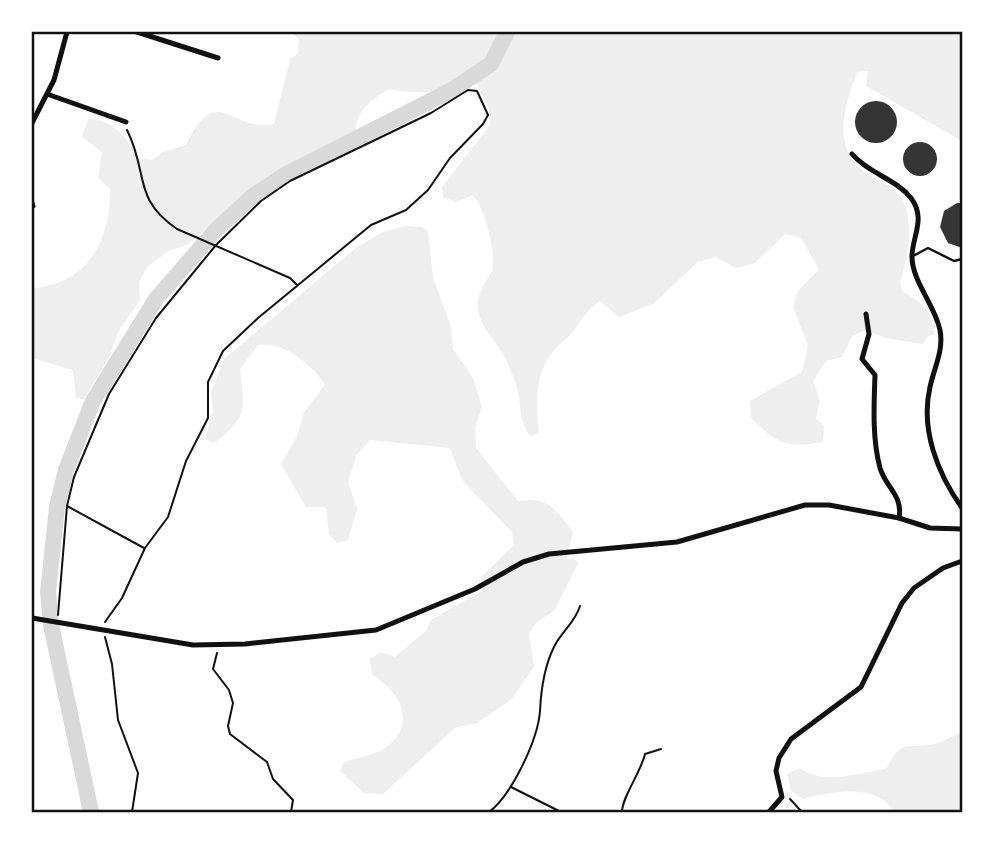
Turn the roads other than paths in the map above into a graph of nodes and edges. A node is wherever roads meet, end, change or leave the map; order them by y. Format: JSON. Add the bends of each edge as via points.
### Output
{"nodes":[{"id":1,"x":67,"y":32,"type":"edge"},
{"id":2,"x":137,"y":32,"type":"edge"},
{"id":3,"x":218,"y":58,"type":"dead end"},
{"id":4,"x":47,"y":94,"type":"junction"},
{"id":5,"x":126,"y":122,"type":"road end"},
{"id":6,"x":32,"y":123,"type":"edge"},
{"id":7,"x":852,"y":153,"type":"dead end"},
{"id":8,"x":912,"y":257,"type":"junction"},
{"id":9,"x":962,"y":260,"type":"edge"},
{"id":10,"x":866,"y":314,"type":"dead end"},
{"id":11,"x":962,"y":508,"type":"edge"},
{"id":12,"x":899,"y":518,"type":"junction"},
{"id":13,"x":962,"y":529,"type":"edge"},
{"id":14,"x":962,"y":561,"type":"edge"},
{"id":15,"x":32,"y":618,"type":"edge"},
{"id":16,"x":769,"y":813,"type":"edge"}],
"edges":[{"from":1,"to":4,"type":"street"},
{"from":2,"to":3,"type":"street"},
{"from":4,"to":5,"type":"street"},
{"from":4,"to":6,"type":"street"},
{"from":7,"to":8,"type":"street","via":[[864,167],[911,199],[919,223]]},
{"from":8,"to":9,"type":"lane","via":[[928,248],[954,261]]},
{"from":8,"to":11,"type":"street","via":[[941,332],[928,399],[928,426],[942,474]]},
{"from":10,"to":12,"type":"street","via":[[869,334],[862,359],[875,374],[879,466],[900,501]]},
{"from":12,"to":13,"type":"street","via":[[930,528]]},
{"from":12,"to":15,"type":"street","via":[[805,505],[677,542],[549,554],[376,629],[193,645]]},
{"from":14,"to":16,"type":"street","via":[[914,588],[861,687],[783,748],[776,771],[782,797]]}]}
